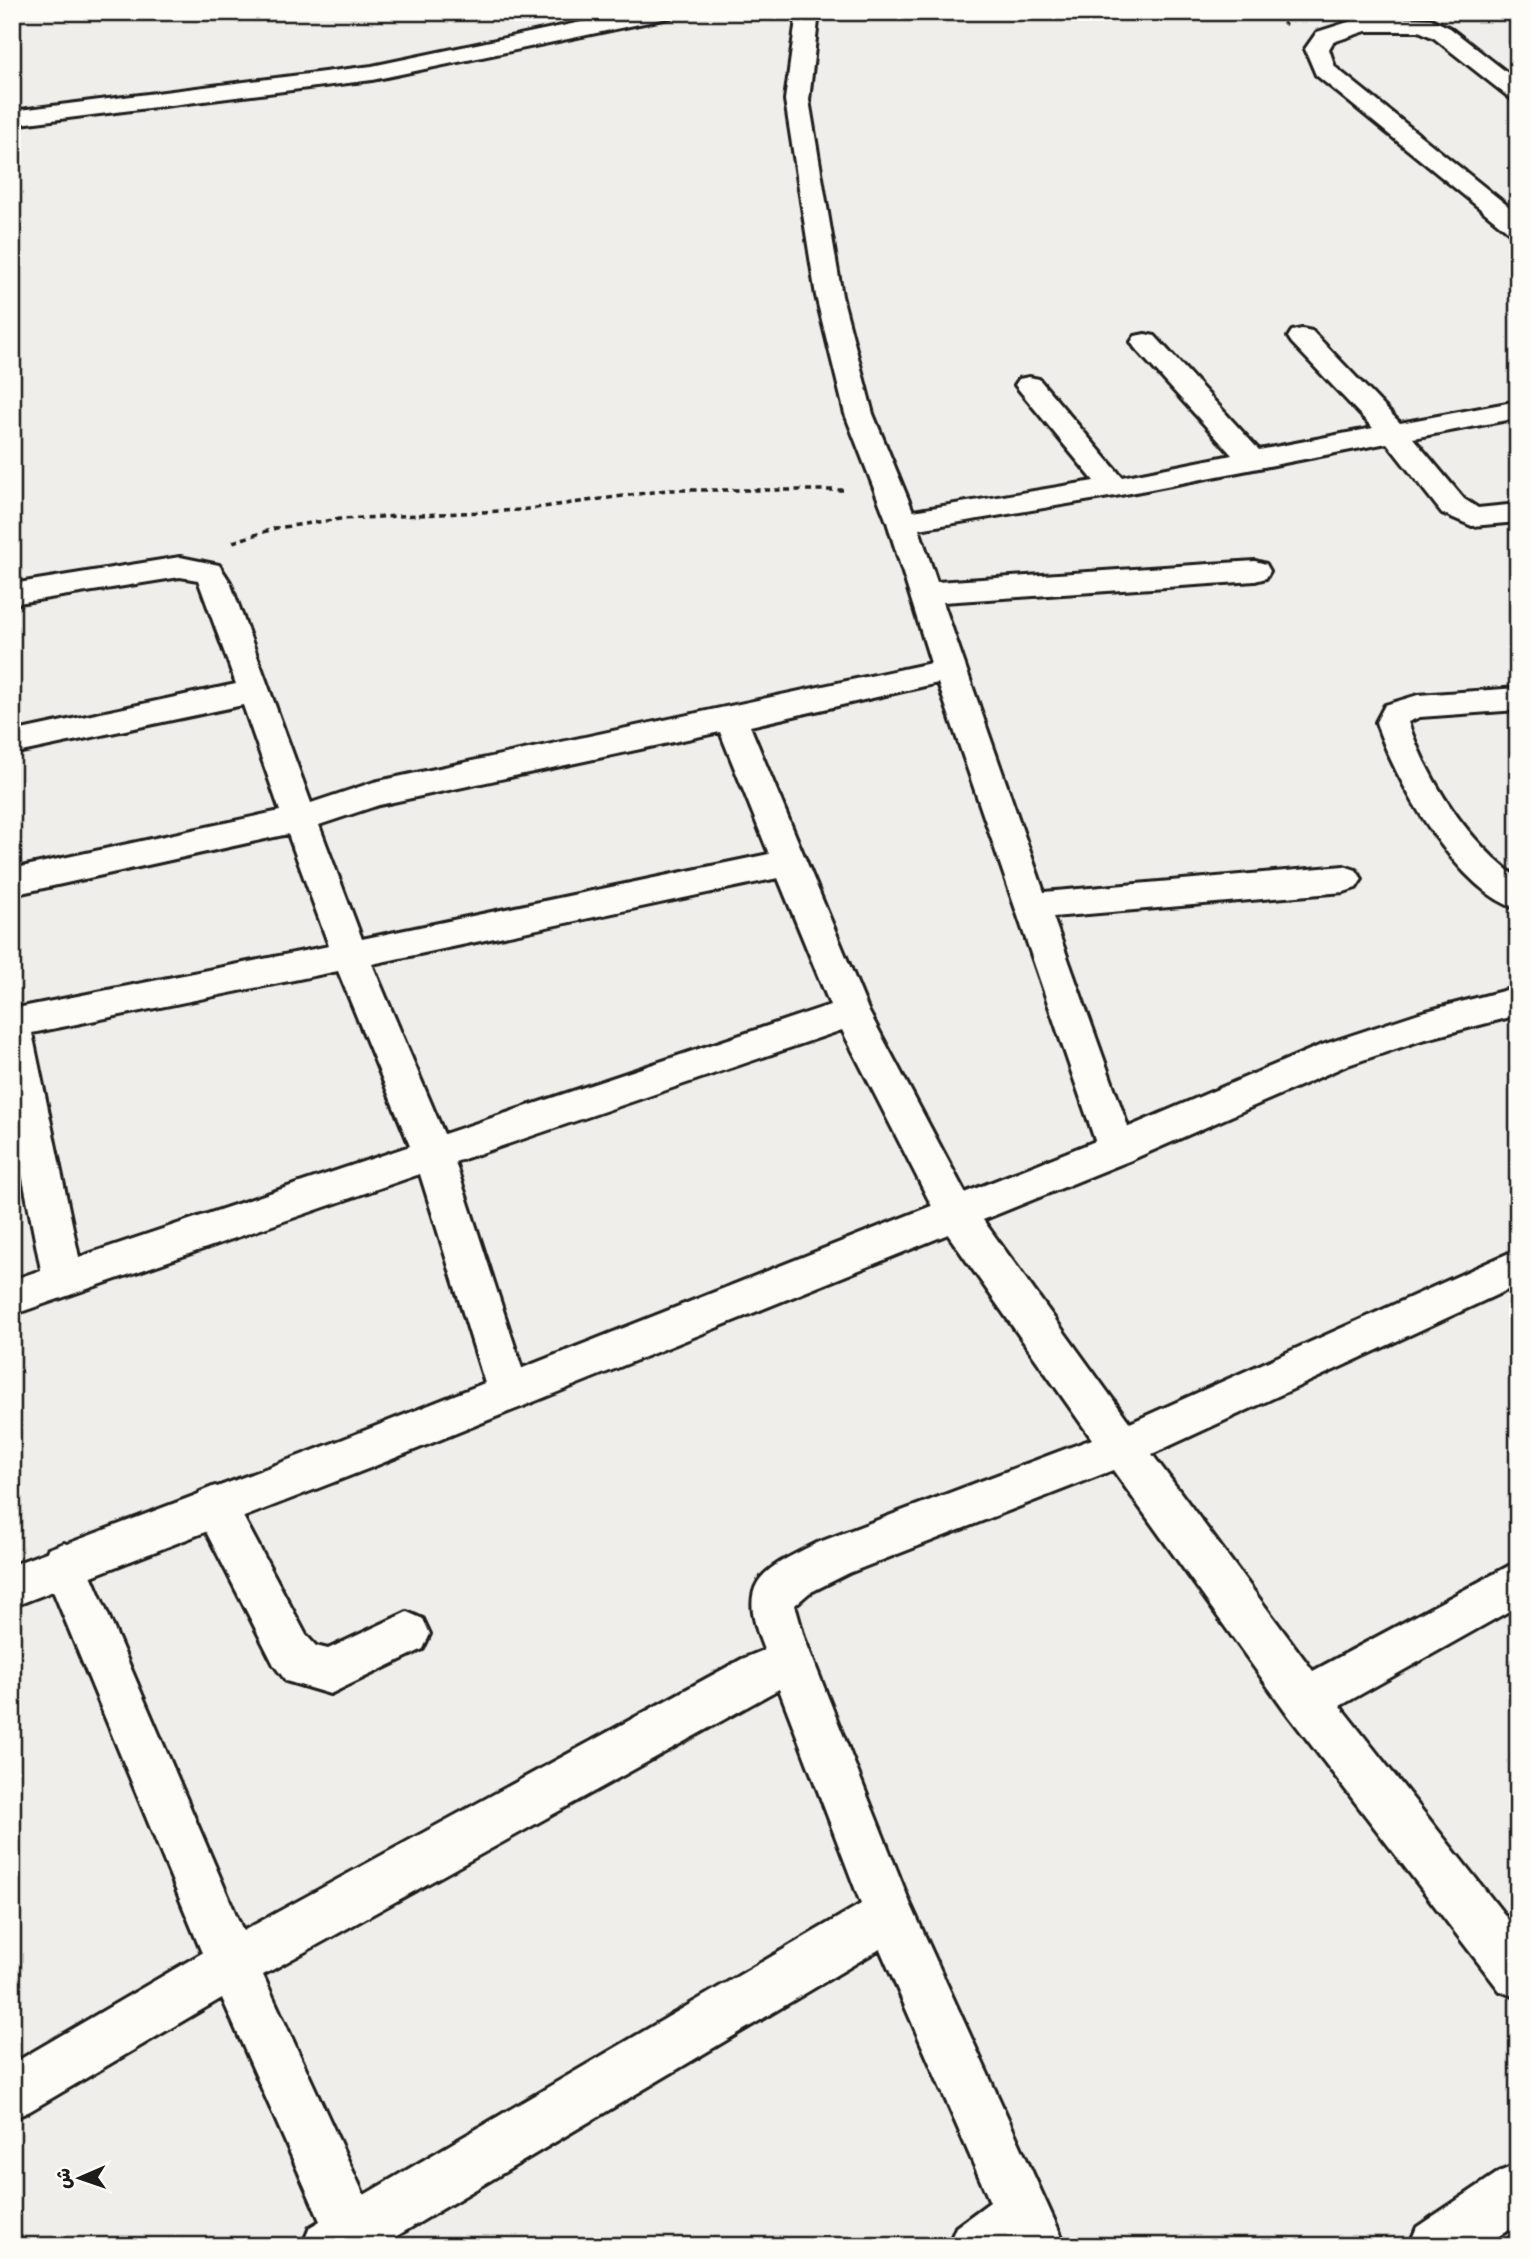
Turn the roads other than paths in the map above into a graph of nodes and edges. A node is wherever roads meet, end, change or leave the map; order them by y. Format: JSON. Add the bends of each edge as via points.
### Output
{"nodes":[{"id":1,"x":663,"y":12,"type":"edge"},
{"id":2,"x":808,"y":12,"type":"edge"},
{"id":3,"x":1518,"y":93,"type":"edge"},
{"id":4,"x":12,"y":118,"type":"edge"},
{"id":5,"x":1506,"y":203,"type":"edge"},
{"id":6,"x":1518,"y":227,"type":"edge"},
{"id":7,"x":1302,"y":337,"type":"dead end"},
{"id":8,"x":1144,"y":342,"type":"dead end"},
{"id":9,"x":1029,"y":385,"type":"dead end"},
{"id":10,"x":1518,"y":409,"type":"edge"},
{"id":11,"x":1393,"y":432,"type":"junction"},
{"id":12,"x":1251,"y":460,"type":"junction"},
{"id":13,"x":1115,"y":486,"type":"junction"},
{"id":14,"x":1518,"y":513,"type":"edge"},
{"id":15,"x":902,"y":522,"type":"junction"},
{"id":16,"x":1255,"y":572,"type":"dead end"},
{"id":17,"x":923,"y":593,"type":"junction"},
{"id":18,"x":12,"y":594,"type":"edge"},
{"id":19,"x":949,"y":670,"type":"junction"},
{"id":20,"x":255,"y":691,"type":"junction"},
{"id":21,"x":1518,"y":699,"type":"edge"},
{"id":22,"x":731,"y":719,"type":"junction"},
{"id":23,"x":12,"y":743,"type":"edge"},
{"id":24,"x":300,"y":820,"type":"junction"},
{"id":25,"x":788,"y":863,"type":"junction"},
{"id":26,"x":1344,"y":879,"type":"dead end"},
{"id":27,"x":12,"y":882,"type":"edge"},
{"id":28,"x":1515,"y":889,"type":"edge"},
{"id":29,"x":1033,"y":906,"type":"junction"},
{"id":30,"x":350,"y":955,"type":"junction"},
{"id":31,"x":1518,"y":1001,"type":"edge"},
{"id":32,"x":851,"y":1012,"type":"junction"},
{"id":33,"x":12,"y":1025,"type":"edge"},
{"id":34,"x":1117,"y":1150,"type":"junction"},
{"id":35,"x":433,"y":1155,"type":"junction"},
{"id":36,"x":956,"y":1214,"type":"junction"},
{"id":37,"x":1518,"y":1266,"type":"edge"},
{"id":38,"x":63,"y":1279,"type":"junction"},
{"id":39,"x":12,"y":1298,"type":"edge"},
{"id":40,"x":509,"y":1393,"type":"junction"},
{"id":41,"x":1120,"y":1448,"type":"junction"},
{"id":42,"x":215,"y":1506,"type":"junction"},
{"id":43,"x":64,"y":1564,"type":"junction"},
{"id":44,"x":1518,"y":1582,"type":"edge"},
{"id":45,"x":12,"y":1586,"type":"edge"},
{"id":46,"x":407,"y":1634,"type":"dead end"},
{"id":47,"x":790,"y":1661,"type":"junction"},
{"id":48,"x":1305,"y":1700,"type":"junction"},
{"id":49,"x":890,"y":1915,"type":"junction"},
{"id":50,"x":232,"y":1964,"type":"junction"},
{"id":51,"x":1518,"y":1973,"type":"edge"},
{"id":52,"x":12,"y":2093,"type":"edge"},
{"id":53,"x":1518,"y":2191,"type":"edge"},
{"id":54,"x":1030,"y":2229,"type":"edge"},
{"id":55,"x":346,"y":2241,"type":"edge"},
{"id":56,"x":975,"y":2246,"type":"edge"},
{"id":57,"x":1436,"y":2246,"type":"edge"}],
"edges":[{"from":1,"to":4,"type":"street","via":[[372,73]]},
{"from":2,"to":15,"type":"street","via":[[797,100],[829,296],[859,414]]},
{"from":3,"to":5,"type":"street","via":[[1442,33],[1423,24],[1364,24],[1325,37],[1317,49],[1324,70],[1405,138]]},
{"from":5,"to":6,"type":"street"},
{"from":7,"to":11,"type":"street"},
{"from":8,"to":12,"type":"street"},
{"from":9,"to":13,"type":"street"},
{"from":10,"to":11,"type":"street"},
{"from":11,"to":12,"type":"street"},
{"from":11,"to":14,"type":"street","via":[[1446,500],[1462,513],[1481,518]]},
{"from":12,"to":13,"type":"street"},
{"from":13,"to":15,"type":"street"},
{"from":15,"to":17,"type":"street"},
{"from":16,"to":17,"type":"street"},
{"from":17,"to":19,"type":"street"},
{"from":18,"to":20,"type":"street","via":[[180,567],[201,569],[215,582]]},
{"from":19,"to":22,"type":"street"},
{"from":19,"to":29,"type":"street"},
{"from":20,"to":23,"type":"street"},
{"from":20,"to":24,"type":"street"},
{"from":21,"to":28,"type":"street","via":[[1418,706],[1396,713],[1392,722],[1414,771],[1458,843],[1482,869]]},
{"from":22,"to":24,"type":"street","via":[[387,791]]},
{"from":22,"to":25,"type":"street"},
{"from":24,"to":27,"type":"street"},
{"from":24,"to":30,"type":"street"},
{"from":25,"to":30,"type":"street"},
{"from":25,"to":32,"type":"street"},
{"from":26,"to":29,"type":"street"},
{"from":29,"to":34,"type":"street"},
{"from":30,"to":33,"type":"street"},
{"from":30,"to":35,"type":"street"},
{"from":31,"to":34,"type":"street","via":[[1332,1056]]},
{"from":32,"to":35,"type":"street"},
{"from":32,"to":36,"type":"street"},
{"from":33,"to":38,"type":"street"},
{"from":34,"to":36,"type":"street"},
{"from":35,"to":38,"type":"street"},
{"from":35,"to":40,"type":"street"},
{"from":36,"to":40,"type":"street"},
{"from":36,"to":41,"type":"street"},
{"from":37,"to":41,"type":"street"},
{"from":38,"to":39,"type":"street"},
{"from":40,"to":42,"type":"street"},
{"from":41,"to":47,"type":"street","via":[[833,1558],[788,1580],[770,1603]]},
{"from":41,"to":48,"type":"street"},
{"from":42,"to":43,"type":"street"},
{"from":42,"to":46,"type":"street","via":[[302,1665],[330,1672]]},
{"from":43,"to":45,"type":"street"},
{"from":43,"to":50,"type":"street"},
{"from":44,"to":48,"type":"street"},
{"from":47,"to":49,"type":"street"},
{"from":47,"to":50,"type":"street"},
{"from":48,"to":51,"type":"street"},
{"from":49,"to":54,"type":"street"},
{"from":49,"to":55,"type":"street"},
{"from":50,"to":52,"type":"street"},
{"from":50,"to":55,"type":"street"},
{"from":53,"to":57,"type":"street"},
{"from":54,"to":56,"type":"street"}]}
